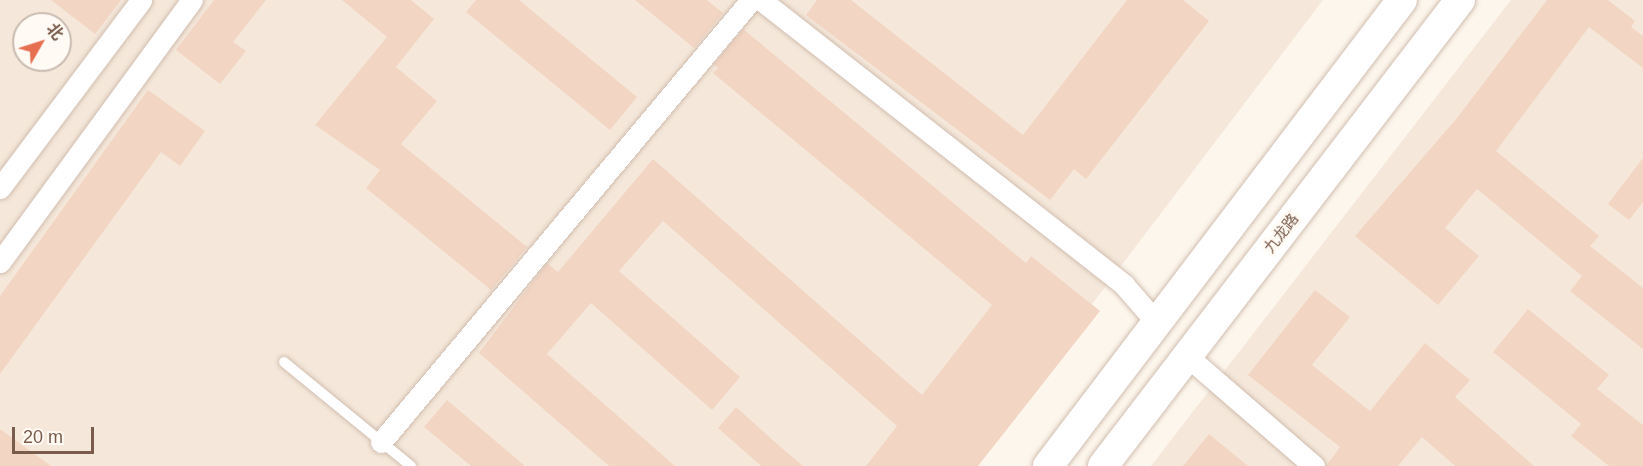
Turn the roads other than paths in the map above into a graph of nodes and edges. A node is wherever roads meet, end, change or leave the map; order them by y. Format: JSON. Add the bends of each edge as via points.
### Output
{"nodes":[{"id":1,"x":141,"y":0,"type":"edge"},
{"id":2,"x":192,"y":0,"type":"edge"},
{"id":3,"x":751,"y":0,"type":"edge"},
{"id":4,"x":761,"y":0,"type":"edge"},
{"id":5,"x":1402,"y":0,"type":"edge"},
{"id":6,"x":1460,"y":0,"type":"edge"},
{"id":7,"x":0,"y":188,"type":"edge"},
{"id":8,"x":0,"y":262,"type":"edge"},
{"id":9,"x":1157,"y":322,"type":"junction"},
{"id":10,"x":1187,"y":356,"type":"junction"},
{"id":11,"x":284,"y":362,"type":"dead end"},
{"id":12,"x":381,"y":441,"type":"junction"},
{"id":13,"x":411,"y":466,"type":"edge"},
{"id":14,"x":1048,"y":466,"type":"edge"},
{"id":15,"x":1103,"y":466,"type":"edge"},
{"id":16,"x":1314,"y":466,"type":"edge"}],
"edges":[{"from":1,"to":7,"type":"street"},
{"from":2,"to":8,"type":"street"},
{"from":3,"to":12,"type":"street"},
{"from":4,"to":9,"type":"street","via":[[1124,285]]},
{"from":5,"to":9,"type":"main road"},
{"from":6,"to":10,"type":"main road","name":"九龙路"},
{"from":9,"to":14,"type":"main road"},
{"from":10,"to":15,"type":"main road","name":"九龙路"},
{"from":10,"to":16,"type":"street"},
{"from":11,"to":12,"type":"lane"},
{"from":12,"to":13,"type":"lane"}]}
